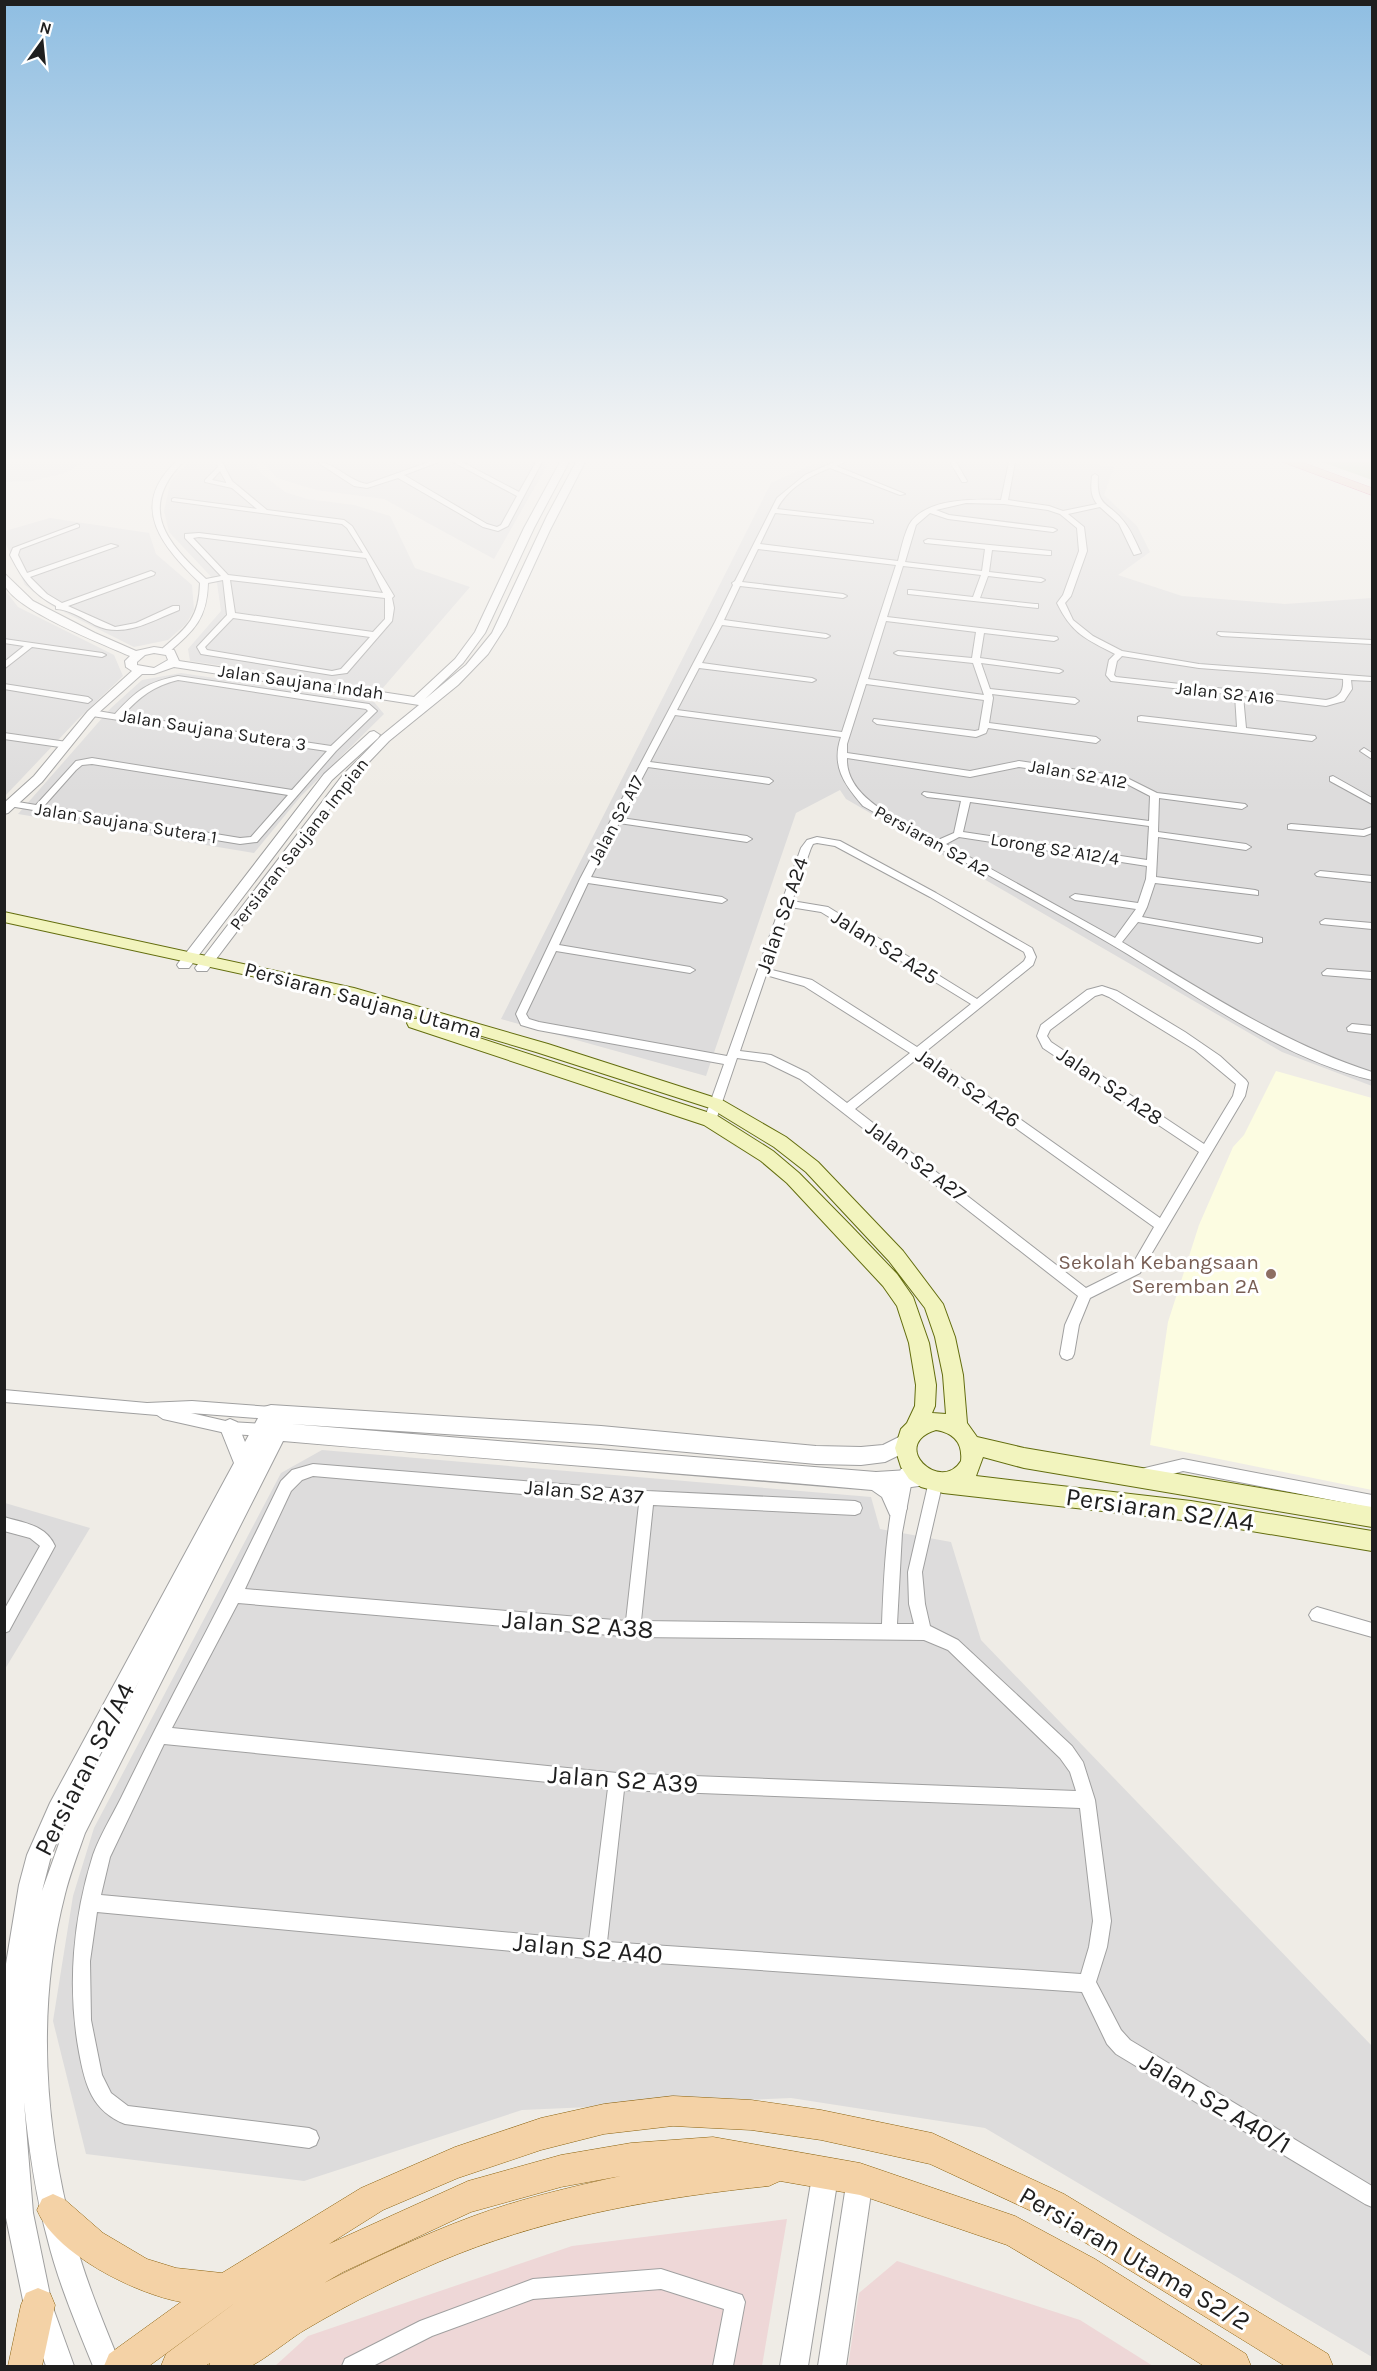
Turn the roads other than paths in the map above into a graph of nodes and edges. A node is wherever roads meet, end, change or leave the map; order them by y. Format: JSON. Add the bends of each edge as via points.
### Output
{"nodes":[{"id":1,"x":22,"y":573,"type":"edge"},
{"id":2,"x":34,"y":573,"type":"edge"},
{"id":3,"x":151,"y":573,"type":"dead end"},
{"id":4,"x":195,"y":573,"type":"edge"},
{"id":5,"x":222,"y":573,"type":"edge"},
{"id":6,"x":376,"y":573,"type":"edge"},
{"id":7,"x":508,"y":573,"type":"edge"},
{"id":8,"x":525,"y":573,"type":"edge"},
{"id":9,"x":742,"y":573,"type":"edge"},
{"id":10,"x":899,"y":573,"type":"edge"},
{"id":11,"x":975,"y":573,"type":"edge"},
{"id":12,"x":1075,"y":573,"type":"edge"},
{"id":13,"x":985,"y":574,"type":"junction"},
{"id":14,"x":4,"y":576,"type":"edge"},
{"id":15,"x":24,"y":576,"type":"junction"},
{"id":16,"x":226,"y":577,"type":"junction"},
{"id":17,"x":1041,"y":580,"type":"dead end"},
{"id":18,"x":204,"y":582,"type":"junction"},
{"id":19,"x":736,"y":584,"type":"junction"},
{"id":20,"x":911,"y":592,"type":"dead end"},
{"id":21,"x":390,"y":596,"type":"junction"},
{"id":22,"x":843,"y":596,"type":"dead end"},
{"id":23,"x":976,"y":599,"type":"junction"},
{"id":24,"x":61,"y":606,"type":"junction"},
{"id":25,"x":1035,"y":606,"type":"dead end"},
{"id":26,"x":176,"y":608,"type":"dead end"},
{"id":27,"x":47,"y":612,"type":"junction"},
{"id":28,"x":231,"y":615,"type":"junction"},
{"id":29,"x":885,"y":619,"type":"junction"},
{"id":30,"x":718,"y":622,"type":"junction"},
{"id":31,"x":980,"y":632,"type":"junction"},
{"id":32,"x":1221,"y":634,"type":"dead end"},
{"id":33,"x":375,"y":635,"type":"junction"},
{"id":34,"x":826,"y":636,"type":"dead end"},
{"id":35,"x":1054,"y":639,"type":"dead end"},
{"id":36,"x":4,"y":640,"type":"edge"},
{"id":37,"x":1372,"y":642,"type":"edge"},
{"id":38,"x":31,"y":644,"type":"junction"},
{"id":39,"x":166,"y":650,"type":"junction"},
{"id":40,"x":898,"y":653,"type":"dead end"},
{"id":41,"x":1120,"y":653,"type":"junction"},
{"id":42,"x":102,"y":655,"type":"dead end"},
{"id":43,"x":136,"y":655,"type":"junction"},
{"id":44,"x":976,"y":661,"type":"junction"},
{"id":45,"x":172,"y":663,"type":"junction"},
{"id":46,"x":696,"y":665,"type":"junction"},
{"id":47,"x":4,"y":667,"type":"edge"},
{"id":48,"x":139,"y":671,"type":"junction"},
{"id":49,"x":1059,"y":672,"type":"dead end"},
{"id":50,"x":1347,"y":676,"type":"junction"},
{"id":51,"x":1372,"y":679,"type":"edge"},
{"id":52,"x":812,"y":680,"type":"dead end"},
{"id":53,"x":863,"y":681,"type":"junction"},
{"id":54,"x":4,"y":686,"type":"edge"},
{"id":55,"x":988,"y":695,"type":"junction"},
{"id":56,"x":1239,"y":695,"type":"junction"},
{"id":57,"x":88,"y":700,"type":"dead end"},
{"id":58,"x":423,"y":701,"type":"junction"},
{"id":59,"x":1075,"y":701,"type":"dead end"},
{"id":60,"x":92,"y":712,"type":"junction"},
{"id":61,"x":672,"y":712,"type":"junction"},
{"id":62,"x":118,"y":716,"type":"junction"},
{"id":63,"x":1141,"y":719,"type":"dead end"},
{"id":64,"x":877,"y":721,"type":"dead end"},
{"id":65,"x":985,"y":725,"type":"junction"},
{"id":66,"x":1242,"y":730,"type":"junction"},
{"id":67,"x":845,"y":735,"type":"junction"},
{"id":68,"x":4,"y":736,"type":"edge"},
{"id":69,"x":1312,"y":738,"type":"dead end"},
{"id":70,"x":1096,"y":740,"type":"dead end"},
{"id":71,"x":67,"y":745,"type":"junction"},
{"id":72,"x":333,"y":749,"type":"junction"},
{"id":73,"x":842,"y":755,"type":"junction"},
{"id":74,"x":646,"y":764,"type":"junction"},
{"id":75,"x":1333,"y":779,"type":"dead end"},
{"id":76,"x":769,"y":781,"type":"dead end"},
{"id":77,"x":293,"y":793,"type":"junction"},
{"id":78,"x":927,"y":794,"type":"dead end"},
{"id":79,"x":1155,"y":795,"type":"junction"},
{"id":80,"x":966,"y":799,"type":"junction"},
{"id":81,"x":1372,"y":801,"type":"edge"},
{"id":82,"x":1242,"y":806,"type":"dead end"},
{"id":83,"x":8,"y":807,"type":"edge"},
{"id":84,"x":37,"y":808,"type":"junction"},
{"id":85,"x":615,"y":820,"type":"junction"},
{"id":86,"x":1291,"y":827,"type":"dead end"},
{"id":87,"x":1153,"y":829,"type":"junction"},
{"id":88,"x":1372,"y":830,"type":"edge"},
{"id":89,"x":958,"y":834,"type":"junction"},
{"id":90,"x":747,"y":839,"type":"dead end"},
{"id":91,"x":938,"y":844,"type":"junction"},
{"id":92,"x":1246,"y":847,"type":"dead end"},
{"id":93,"x":1152,"y":864,"type":"junction"},
{"id":94,"x":1320,"y":874,"type":"dead end"},
{"id":95,"x":585,"y":879,"type":"junction"},
{"id":96,"x":1151,"y":879,"type":"junction"},
{"id":97,"x":1372,"y":879,"type":"edge"},
{"id":98,"x":1255,"y":893,"type":"dead end"},
{"id":99,"x":1075,"y":897,"type":"dead end"},
{"id":100,"x":722,"y":900,"type":"dead end"},
{"id":101,"x":787,"y":903,"type":"junction"},
{"id":102,"x":1142,"y":907,"type":"junction"},
{"id":103,"x":4,"y":916,"type":"edge"},
{"id":104,"x":1137,"y":919,"type":"junction"},
{"id":105,"x":1325,"y":922,"type":"dead end"},
{"id":106,"x":1372,"y":926,"type":"edge"},
{"id":107,"x":4,"y":928,"type":"edge"},
{"id":108,"x":1258,"y":940,"type":"dead end"},
{"id":109,"x":1116,"y":943,"type":"junction"},
{"id":110,"x":553,"y":947,"type":"junction"},
{"id":111,"x":196,"y":962,"type":"junction"},
{"id":112,"x":690,"y":970,"type":"dead end"},
{"id":113,"x":763,"y":972,"type":"junction"},
{"id":114,"x":1327,"y":973,"type":"dead end"},
{"id":115,"x":1372,"y":976,"type":"edge"},
{"id":116,"x":978,"y":1004,"type":"junction"},
{"id":117,"x":1352,"y":1028,"type":"dead end"},
{"id":118,"x":1372,"y":1030,"type":"edge"},
{"id":119,"x":917,"y":1053,"type":"junction"},
{"id":120,"x":732,"y":1058,"type":"junction"},
{"id":121,"x":1372,"y":1076,"type":"edge"},
{"id":122,"x":847,"y":1109,"type":"junction"},
{"id":123,"x":713,"y":1112,"type":"junction"},
{"id":124,"x":1206,"y":1151,"type":"junction"},
{"id":125,"x":1162,"y":1226,"type":"junction"},
{"id":126,"x":1085,"y":1294,"type":"junction"},
{"id":127,"x":1067,"y":1354,"type":"dead end"},
{"id":128,"x":4,"y":1396,"type":"edge"},
{"id":129,"x":147,"y":1409,"type":"junction"},
{"id":130,"x":275,"y":1422,"type":"junction"},
{"id":131,"x":230,"y":1428,"type":"junction"},
{"id":132,"x":957,"y":1428,"type":"junction"},
{"id":133,"x":971,"y":1444,"type":"junction"},
{"id":134,"x":908,"y":1453,"type":"junction"},
{"id":135,"x":244,"y":1464,"type":"junction"},
{"id":136,"x":1141,"y":1477,"type":"junction"},
{"id":137,"x":936,"y":1480,"type":"junction"},
{"id":138,"x":876,"y":1481,"type":"junction"},
{"id":139,"x":647,"y":1498,"type":"junction"},
{"id":140,"x":1372,"y":1502,"type":"edge"},
{"id":141,"x":855,"y":1508,"type":"dead end"},
{"id":142,"x":897,"y":1508,"type":"junction"},
{"id":143,"x":1372,"y":1517,"type":"edge"},
{"id":144,"x":4,"y":1524,"type":"edge"},
{"id":145,"x":1372,"y":1541,"type":"edge"},
{"id":146,"x":234,"y":1595,"type":"junction"},
{"id":147,"x":1317,"y":1615,"type":"dead end"},
{"id":148,"x":4,"y":1626,"type":"edge"},
{"id":149,"x":633,"y":1629,"type":"junction"},
{"id":150,"x":1372,"y":1630,"type":"edge"},
{"id":151,"x":924,"y":1632,"type":"junction"},
{"id":152,"x":890,"y":1633,"type":"junction"},
{"id":153,"x":159,"y":1735,"type":"junction"},
{"id":154,"x":617,"y":1781,"type":"junction"},
{"id":155,"x":1087,"y":1800,"type":"junction"},
{"id":156,"x":90,"y":1903,"type":"junction"},
{"id":157,"x":597,"y":1950,"type":"junction"},
{"id":158,"x":1087,"y":1983,"type":"junction"},
{"id":159,"x":309,"y":2138,"type":"dead end"},
{"id":160,"x":812,"y":2169,"type":"junction"},
{"id":161,"x":860,"y":2179,"type":"junction"},
{"id":162,"x":1372,"y":2197,"type":"edge"},
{"id":163,"x":53,"y":2210,"type":"junction"},
{"id":164,"x":225,"y":2290,"type":"junction"},
{"id":165,"x":38,"y":2306,"type":"junction"},
{"id":166,"x":25,"y":2367,"type":"edge"},
{"id":167,"x":60,"y":2367,"type":"edge"},
{"id":168,"x":107,"y":2367,"type":"edge"},
{"id":169,"x":121,"y":2367,"type":"edge"},
{"id":170,"x":178,"y":2367,"type":"edge"},
{"id":171,"x":225,"y":2367,"type":"edge"},
{"id":172,"x":352,"y":2367,"type":"edge"},
{"id":173,"x":723,"y":2367,"type":"edge"},
{"id":174,"x":794,"y":2367,"type":"edge"},
{"id":175,"x":832,"y":2367,"type":"edge"},
{"id":176,"x":1234,"y":2367,"type":"edge"},
{"id":177,"x":1316,"y":2367,"type":"edge"}],
"edges":[{"from":1,"to":15,"type":"street"},
{"from":2,"to":15,"type":"street"},
{"from":3,"to":24,"type":"street"},
{"from":4,"to":18,"type":"street"},
{"from":5,"to":16,"type":"street"},
{"from":6,"to":21,"type":"street"},
{"from":7,"to":58,"type":"street","name":"Persiaran Saujana Impian","via":[[480,633]]},
{"from":8,"to":58,"type":"street","name":"Persiaran Saujana Impian","via":[[497,633],[463,676]]},
{"from":9,"to":19,"type":"street","name":"Jalan S2 A17"},
{"from":10,"to":29,"type":"street","name":"Persiaran S2 A2"},
{"from":11,"to":13,"type":"street"},
{"from":12,"to":41,"type":"street","via":[[1061,603],[1070,621],[1090,638]]},
{"from":13,"to":17,"type":"street"},
{"from":13,"to":23,"type":"street"},
{"from":14,"to":27,"type":"street","via":[[18,594]]},
{"from":15,"to":24,"type":"street"},
{"from":16,"to":18,"type":"street"},
{"from":16,"to":21,"type":"street"},
{"from":16,"to":28,"type":"street"},
{"from":18,"to":39,"type":"street","via":[[205,604],[198,620]]},
{"from":19,"to":22,"type":"street"},
{"from":19,"to":30,"type":"street","name":"Jalan S2 A17"},
{"from":20,"to":23,"type":"street"},
{"from":21,"to":33,"type":"street","via":[[389,619]]},
{"from":23,"to":25,"type":"street"},
{"from":24,"to":26,"type":"street","via":[[113,629]]},
{"from":24,"to":27,"type":"street"},
{"from":27,"to":43,"type":"street"},
{"from":28,"to":33,"type":"street"},
{"from":28,"to":33,"type":"street","via":[[201,647],[204,652],[332,673],[344,671]]},
{"from":29,"to":31,"type":"street"},
{"from":29,"to":53,"type":"street","name":"Persiaran S2 A2"},
{"from":30,"to":34,"type":"street"},
{"from":30,"to":46,"type":"street","name":"Jalan S2 A17"},
{"from":31,"to":35,"type":"street"},
{"from":31,"to":44,"type":"street"},
{"from":32,"to":37,"type":"street"},
{"from":36,"to":38,"type":"street"},
{"from":38,"to":42,"type":"street"},
{"from":38,"to":47,"type":"street"},
{"from":39,"to":43,"type":"street"},
{"from":39,"to":45,"type":"street","via":[[174,657]]},
{"from":40,"to":44,"type":"street"},
{"from":41,"to":50,"type":"street","via":[[1199,666]]},
{"from":41,"to":56,"type":"street","name":"Jalan S2 A16","via":[[1113,660],[1110,675],[1114,680]]},
{"from":43,"to":48,"type":"street","via":[[130,664]]},
{"from":44,"to":49,"type":"street"},
{"from":44,"to":55,"type":"street"},
{"from":45,"to":48,"type":"street","via":[[158,670]]},
{"from":45,"to":58,"type":"street","name":"Jalan Saujana Indah"},
{"from":46,"to":52,"type":"street"},
{"from":46,"to":61,"type":"street","name":"Jalan S2 A17"},
{"from":48,"to":60,"type":"street"},
{"from":50,"to":51,"type":"street"},
{"from":50,"to":56,"type":"street","name":"Jalan S2 A16","via":[[1348,689],[1341,699],[1326,703]]},
{"from":53,"to":55,"type":"street"},
{"from":53,"to":67,"type":"street","name":"Persiaran S2 A2"},
{"from":54,"to":57,"type":"street"},
{"from":55,"to":59,"type":"street"},
{"from":55,"to":65,"type":"street"},
{"from":56,"to":66,"type":"street"},
{"from":58,"to":111,"type":"street","name":"Persiaran Saujana Impian","via":[[369,754]]},
{"from":58,"to":111,"type":"street","name":"Persiaran Saujana Impian","via":[[357,749],[328,777]]},
{"from":60,"to":62,"type":"street","name":"Jalan Saujana Sutera 3"},
{"from":60,"to":71,"type":"street"},
{"from":61,"to":67,"type":"street"},
{"from":61,"to":74,"type":"street","name":"Jalan S2 A17"},
{"from":62,"to":72,"type":"street","name":"Jalan Saujana Sutera 3"},
{"from":62,"to":72,"type":"street","via":[[143,688],[178,678],[369,707],[374,711]]},
{"from":63,"to":66,"type":"street"},
{"from":64,"to":65,"type":"street","via":[[976,734]]},
{"from":65,"to":70,"type":"street"},
{"from":66,"to":69,"type":"street"},
{"from":67,"to":73,"type":"street","name":"Persiaran S2 A2"},
{"from":68,"to":71,"type":"street"},
{"from":71,"to":83,"type":"street"},
{"from":72,"to":77,"type":"street"},
{"from":73,"to":79,"type":"street","name":"Jalan S2 A12","via":[[969,774],[1019,764],[1125,780]]},
{"from":73,"to":91,"type":"street","name":"Persiaran S2 A2","via":[[851,787],[866,804]]},
{"from":74,"to":76,"type":"street"},
{"from":74,"to":85,"type":"street","name":"Jalan S2 A17"},
{"from":75,"to":81,"type":"street"},
{"from":77,"to":84,"type":"street","via":[[84,762],[73,768]]},
{"from":77,"to":84,"type":"street","name":"Jalan Saujana Sutera 1","via":[[259,836],[240,841]]},
{"from":78,"to":80,"type":"street"},
{"from":79,"to":82,"type":"street"},
{"from":79,"to":87,"type":"street","name":"Jalan S2 A12"},
{"from":80,"to":87,"type":"street"},
{"from":80,"to":89,"type":"street"},
{"from":83,"to":84,"type":"street","name":"Jalan Saujana Sutera 1"},
{"from":85,"to":90,"type":"street"},
{"from":85,"to":95,"type":"street","name":"Jalan S2 A17"},
{"from":86,"to":88,"type":"street","via":[[1364,833]]},
{"from":87,"to":92,"type":"street"},
{"from":87,"to":93,"type":"street","name":"Jalan S2 A12"},
{"from":89,"to":91,"type":"street"},
{"from":89,"to":93,"type":"street","name":"Lorong S2 A12/4"},
{"from":91,"to":109,"type":"street","name":"Persiaran S2 A2"},
{"from":93,"to":96,"type":"street","name":"Jalan S2 A12"},
{"from":94,"to":97,"type":"street"},
{"from":95,"to":100,"type":"street"},
{"from":95,"to":110,"type":"street","name":"Jalan S2 A17"},
{"from":96,"to":98,"type":"street"},
{"from":96,"to":102,"type":"street","name":"Jalan S2 A12"},
{"from":99,"to":102,"type":"street"},
{"from":101,"to":113,"type":"street","name":"Jalan S2 A24"},
{"from":101,"to":116,"type":"street","name":"Jalan S2 A25","via":[[824,909]]},
{"from":101,"to":116,"type":"street","name":"Jalan S2 A24","via":[[810,842],[837,843],[1028,950],[1029,963]]},
{"from":102,"to":104,"type":"street","name":"Jalan S2 A12"},
{"from":103,"to":111,"type":"main road","name":"Persiaran Saujana Utama"},
{"from":104,"to":108,"type":"street"},
{"from":104,"to":109,"type":"street","name":"Jalan S2 A12"},
{"from":105,"to":106,"type":"street"},
{"from":107,"to":111,"type":"main road","name":"Persiaran Saujana Utama"},
{"from":109,"to":121,"type":"street","name":"Persiaran S2 A2","via":[[1281,1041]]},
{"from":110,"to":112,"type":"street"},
{"from":110,"to":120,"type":"street","name":"Jalan S2 A17","via":[[521,1014],[525,1022]]},
{"from":111,"to":123,"type":"main road","name":"Persiaran Saujana Utama","via":[[368,1008]]},
{"from":113,"to":119,"type":"street","name":"Jalan S2 A26","via":[[808,983]]},
{"from":113,"to":120,"type":"street","name":"Jalan S2 A24"},
{"from":114,"to":115,"type":"street"},
{"from":116,"to":119,"type":"street"},
{"from":117,"to":118,"type":"street"},
{"from":119,"to":122,"type":"street"},
{"from":119,"to":125,"type":"street","name":"Jalan S2 A26"},
{"from":120,"to":122,"type":"street","name":"Jalan S2 A27","via":[[767,1058],[783,1065]]},
{"from":120,"to":123,"type":"street","name":"Jalan S2 A24"},
{"from":122,"to":126,"type":"street","name":"Jalan S2 A27"},
{"from":123,"to":132,"type":"main road","via":[[780,1142],[812,1167],[896,1256],[933,1304],[945,1336]]},
{"from":123,"to":134,"type":"main road","via":[[793,1178],[890,1280],[906,1304],[919,1343],[926,1385],[925,1406]]},
{"from":124,"to":124,"type":"street","name":"Jalan S2 A28","via":[[1239,1096],[1242,1083],[1234,1073],[1102,990],[1091,993],[1045,1028],[1042,1036],[1047,1045]]},
{"from":124,"to":125,"type":"street"},
{"from":125,"to":126,"type":"street","via":[[1136,1269]]},
{"from":126,"to":127,"type":"street","via":[[1072,1325]]},
{"from":128,"to":129,"type":"street"},
{"from":129,"to":130,"type":"street","via":[[192,1407]]},
{"from":129,"to":131,"type":"street"},
{"from":130,"to":131,"type":"street"},
{"from":130,"to":134,"type":"street","via":[[601,1435],[816,1455]]},
{"from":130,"to":135,"type":"street","name":"Persiaran S2/A4"},
{"from":130,"to":138,"type":"street","via":[[466,1449]]},
{"from":130,"to":163,"type":"street","name":"Persiaran S2/A4","via":[[75,1829],[51,1894],[39,1979],[34,2066]]},
{"from":131,"to":135,"type":"street"},
{"from":132,"to":133,"type":"main road"},
{"from":132,"to":134,"type":"main road","via":[[936,1421]]},
{"from":133,"to":136,"type":"main road","name":"Persiaran S2/A4","via":[[1024,1458]]},
{"from":133,"to":137,"type":"main road","via":[[973,1455],[966,1473],[958,1479]]},
{"from":134,"to":137,"type":"main road"},
{"from":134,"to":138,"type":"street"},
{"from":134,"to":142,"type":"street"},
{"from":135,"to":165,"type":"street","name":"Persiaran S2/A4","via":[[58,1810],[31,1885],[11,2013],[9,2082],[19,2213]]},
{"from":136,"to":140,"type":"street","via":[[1183,1465]]},
{"from":136,"to":143,"type":"main road","name":"Persiaran S2/A4"},
{"from":137,"to":145,"type":"main road","name":"Persiaran S2/A4","via":[[1191,1511]]},
{"from":137,"to":151,"type":"street","via":[[915,1572]]},
{"from":138,"to":142,"type":"street","via":[[889,1491]]},
{"from":139,"to":141,"type":"street","name":"Jalan S2 A37"},
{"from":139,"to":146,"type":"street","name":"Jalan S2 A37","via":[[313,1470],[297,1475],[286,1486]]},
{"from":139,"to":149,"type":"street"},
{"from":142,"to":152,"type":"street"},
{"from":144,"to":148,"type":"street","via":[[33,1532],[44,1538],[48,1546]]},
{"from":146,"to":149,"type":"street","name":"Jalan S2 A38"},
{"from":146,"to":153,"type":"street"},
{"from":147,"to":150,"type":"street"},
{"from":149,"to":152,"type":"street","name":"Jalan S2 A38"},
{"from":151,"to":152,"type":"street","name":"Jalan S2 A38"},
{"from":151,"to":155,"type":"street","via":[[953,1645],[1066,1752],[1077,1768]]},
{"from":153,"to":154,"type":"street","name":"Jalan S2 A39"},
{"from":153,"to":156,"type":"street","via":[[102,1855]]},
{"from":154,"to":155,"type":"street","name":"Jalan S2 A39"},
{"from":154,"to":157,"type":"street"},
{"from":155,"to":158,"type":"street","via":[[1102,1921]]},
{"from":156,"to":157,"type":"street","name":"Jalan S2 A40"},
{"from":156,"to":159,"type":"street","via":[[81,1961],[82,2020],[93,2077],[104,2100],[125,2115]]},
{"from":157,"to":158,"type":"street","name":"Jalan S2 A40"},
{"from":158,"to":162,"type":"street","name":"Jalan S2 A40/1","via":[[1123,2047]]},
{"from":160,"to":161,"type":"main road","name":"Persiaran Utama S2/2"},
{"from":160,"to":170,"type":"main road","name":"Persiaran Utama S2/2","via":[[712,2153],[631,2159],[561,2171],[468,2197],[331,2260],[256,2308]]},
{"from":160,"to":171,"type":"main road","via":[[712,2175],[600,2197],[488,2227],[397,2265],[303,2311]]},
{"from":160,"to":174,"type":"street"},
{"from":161,"to":175,"type":"street"},
{"from":161,"to":176,"type":"main road","name":"Persiaran Utama S2/2","via":[[1015,2232]]},
{"from":163,"to":164,"type":"main road","via":[[84,2241],[137,2272],[171,2283]]},
{"from":163,"to":168,"type":"street","name":"Persiaran S2/A4","via":[[68,2267]]},
{"from":164,"to":169,"type":"main road","name":"Persiaran Utama S2/2"},
{"from":164,"to":177,"type":"main road","name":"Persiaran Utama S2/2","via":[[372,2199],[455,2163],[541,2134],[604,2119],[673,2111],[751,2115],[821,2125],[932,2149],[1053,2205]]},
{"from":165,"to":166,"type":"main road"},
{"from":165,"to":167,"type":"street","name":"Persiaran S2/A4"},
{"from":172,"to":173,"type":"street","via":[[427,2328],[533,2289],[661,2279],[735,2302]]}]}
